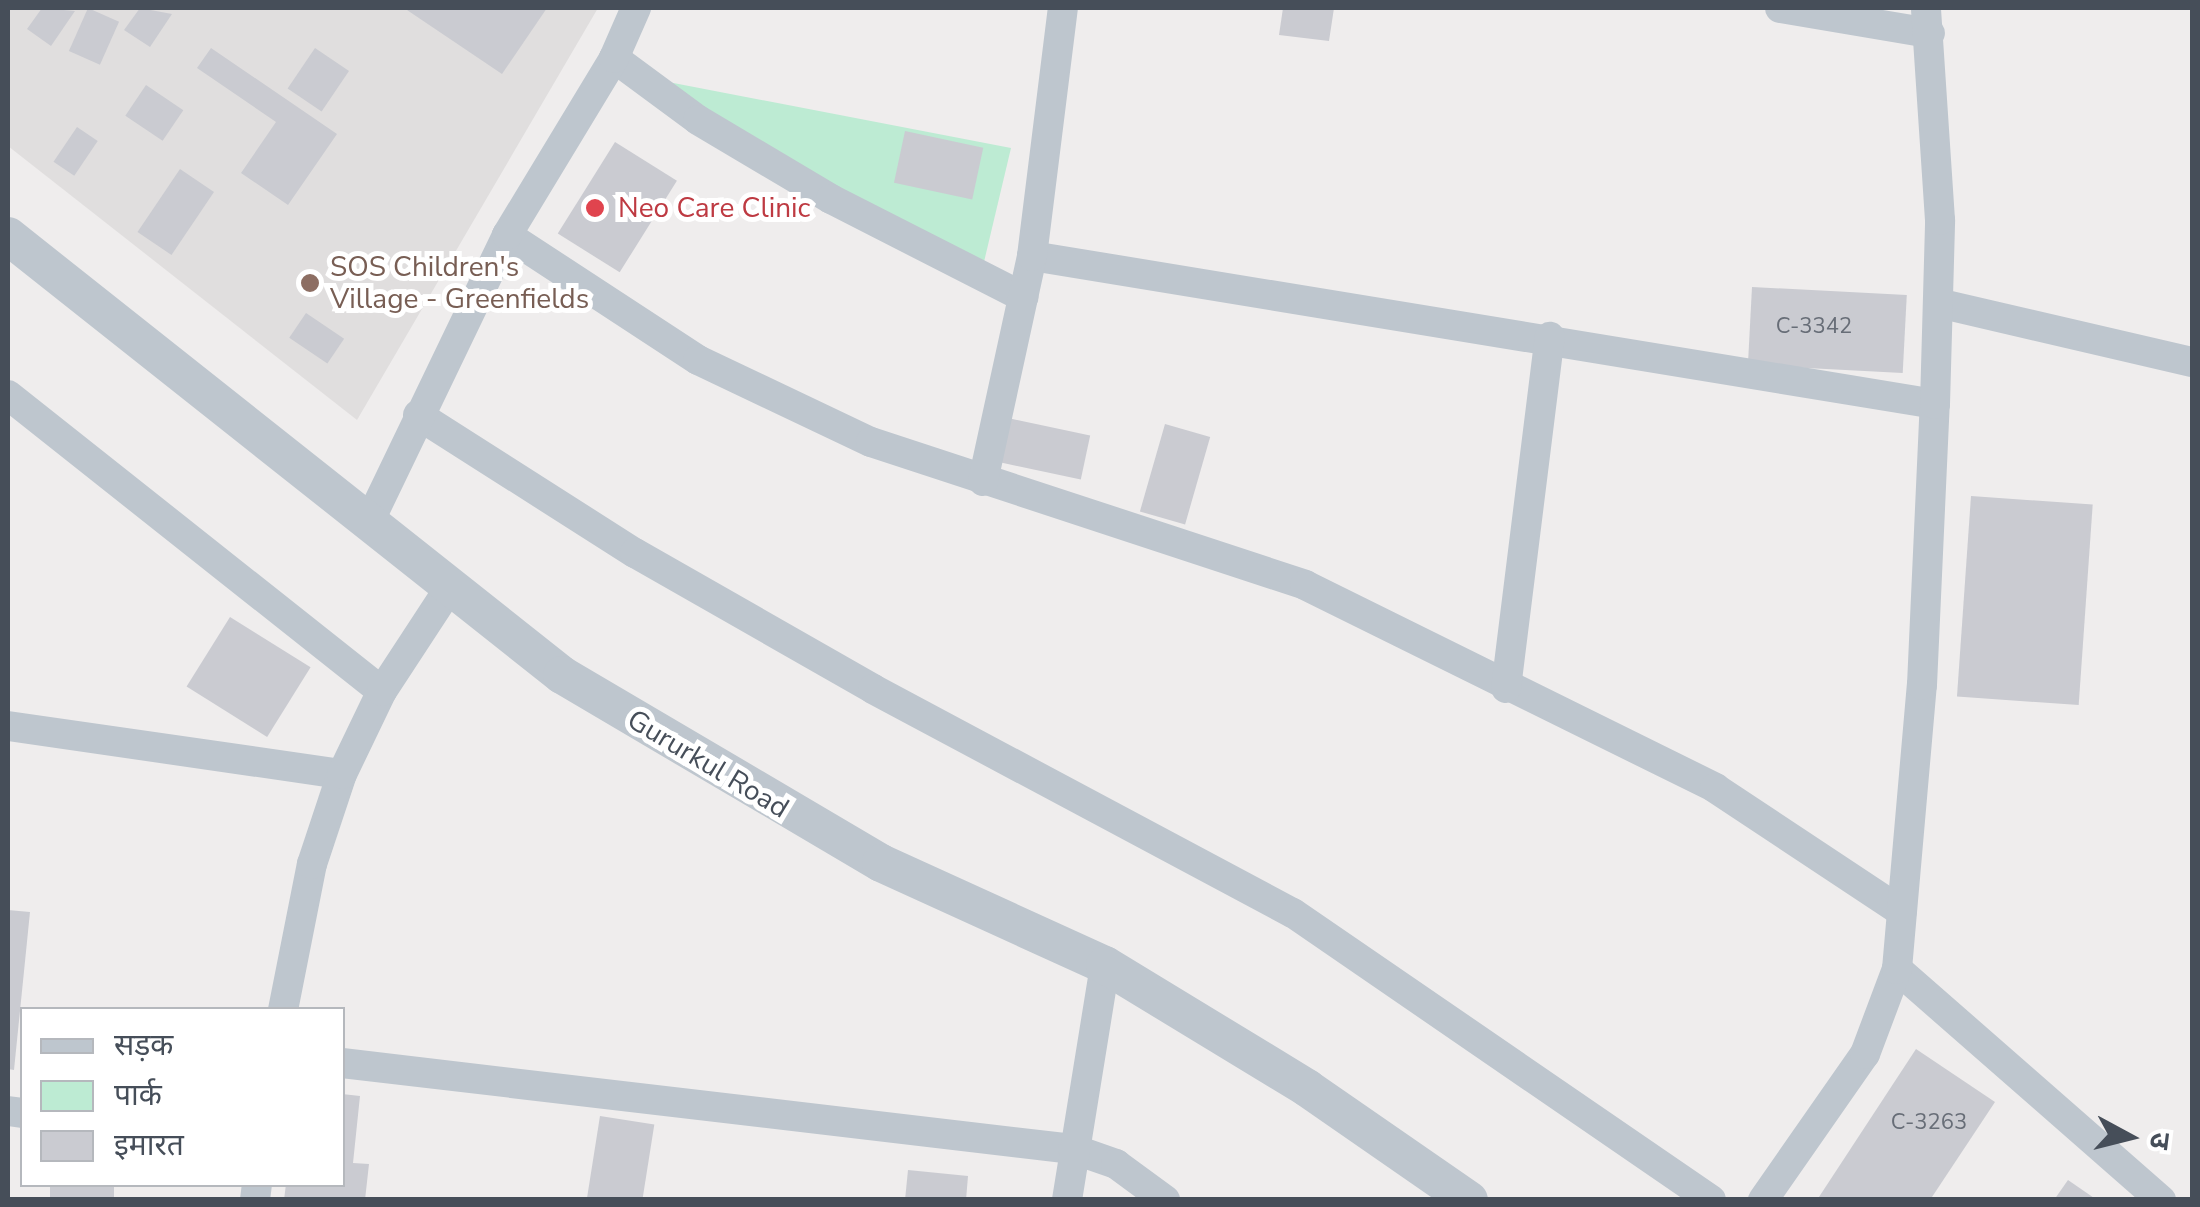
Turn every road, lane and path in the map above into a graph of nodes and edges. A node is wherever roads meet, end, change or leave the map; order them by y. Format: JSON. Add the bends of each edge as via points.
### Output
{"nodes":[{"id":1,"x":636,"y":8,"type":"edge"},
{"id":2,"x":1059,"y":8,"type":"edge"},
{"id":3,"x":1780,"y":8,"type":"edge"},
{"id":4,"x":1928,"y":20,"type":"edge"},
{"id":5,"x":614,"y":58,"type":"junction"},
{"id":6,"x":8,"y":236,"type":"edge"},
{"id":7,"x":507,"y":236,"type":"junction"},
{"id":8,"x":1032,"y":256,"type":"junction"},
{"id":9,"x":1024,"y":297,"type":"junction"},
{"id":10,"x":1938,"y":303,"type":"junction"},
{"id":11,"x":1550,"y":337,"type":"junction"},
{"id":12,"x":2192,"y":362,"type":"edge"},
{"id":13,"x":8,"y":396,"type":"edge"},
{"id":14,"x":1936,"y":404,"type":"junction"},
{"id":15,"x":418,"y":415,"type":"junction"},
{"id":16,"x":984,"y":480,"type":"junction"},
{"id":17,"x":372,"y":518,"type":"junction"},
{"id":18,"x":450,"y":587,"type":"junction"},
{"id":19,"x":1506,"y":688,"type":"junction"},
{"id":20,"x":382,"y":691,"type":"junction"},
{"id":21,"x":8,"y":726,"type":"edge"},
{"id":22,"x":342,"y":774,"type":"junction"},
{"id":23,"x":1902,"y":912,"type":"junction"},
{"id":24,"x":1106,"y":965,"type":"junction"},
{"id":25,"x":1897,"y":969,"type":"junction"},
{"id":26,"x":283,"y":1007,"type":"edge"},
{"id":27,"x":345,"y":1063,"type":"edge"},
{"id":28,"x":1072,"y":1149,"type":"junction"},
{"id":29,"x":1067,"y":1200,"type":"edge"},
{"id":30,"x":1165,"y":1200,"type":"edge"},
{"id":31,"x":1469,"y":1200,"type":"edge"},
{"id":32,"x":1711,"y":1200,"type":"edge"},
{"id":33,"x":1764,"y":1200,"type":"edge"},
{"id":34,"x":2161,"y":1200,"type":"edge"}],
"edges":[{"from":1,"to":5,"type":"street"},
{"from":2,"to":8,"type":"street"},
{"from":3,"to":4,"type":"street"},
{"from":4,"to":10,"type":"street"},
{"from":5,"to":7,"type":"street"},
{"from":5,"to":9,"type":"street","via":[[698,120],[831,199]]},
{"from":6,"to":17,"type":"street","name":"Gururkul Road"},
{"from":7,"to":15,"type":"street"},
{"from":7,"to":16,"type":"street","via":[[698,360],[871,442]]},
{"from":8,"to":9,"type":"street"},
{"from":8,"to":11,"type":"street"},
{"from":9,"to":16,"type":"street"},
{"from":10,"to":12,"type":"street"},
{"from":10,"to":14,"type":"street"},
{"from":11,"to":14,"type":"street"},
{"from":11,"to":19,"type":"street"},
{"from":13,"to":20,"type":"street"},
{"from":14,"to":23,"type":"street"},
{"from":15,"to":17,"type":"street"},
{"from":15,"to":32,"type":"street","via":[[635,553],[873,689],[1293,912]]},
{"from":16,"to":19,"type":"street","via":[[1256,565]]},
{"from":17,"to":18,"type":"street","name":"Gururkul Road"},
{"from":18,"to":20,"type":"street"},
{"from":18,"to":24,"type":"street","name":"Gururkul Road","via":[[562,675],[726,777],[882,863]]},
{"from":19,"to":23,"type":"street","via":[[1715,788]]},
{"from":20,"to":22,"type":"street"},
{"from":21,"to":22,"type":"street"},
{"from":22,"to":26,"type":"street","via":[[312,864]]},
{"from":23,"to":25,"type":"street"},
{"from":24,"to":28,"type":"street"},
{"from":24,"to":31,"type":"street","name":"Gururkul Road","via":[[1308,1088]]},
{"from":25,"to":33,"type":"street","via":[[1865,1054]]},
{"from":25,"to":34,"type":"street"},
{"from":27,"to":28,"type":"street"},
{"from":28,"to":29,"type":"street"},
{"from":28,"to":30,"type":"street","via":[[1116,1164]]}]}
